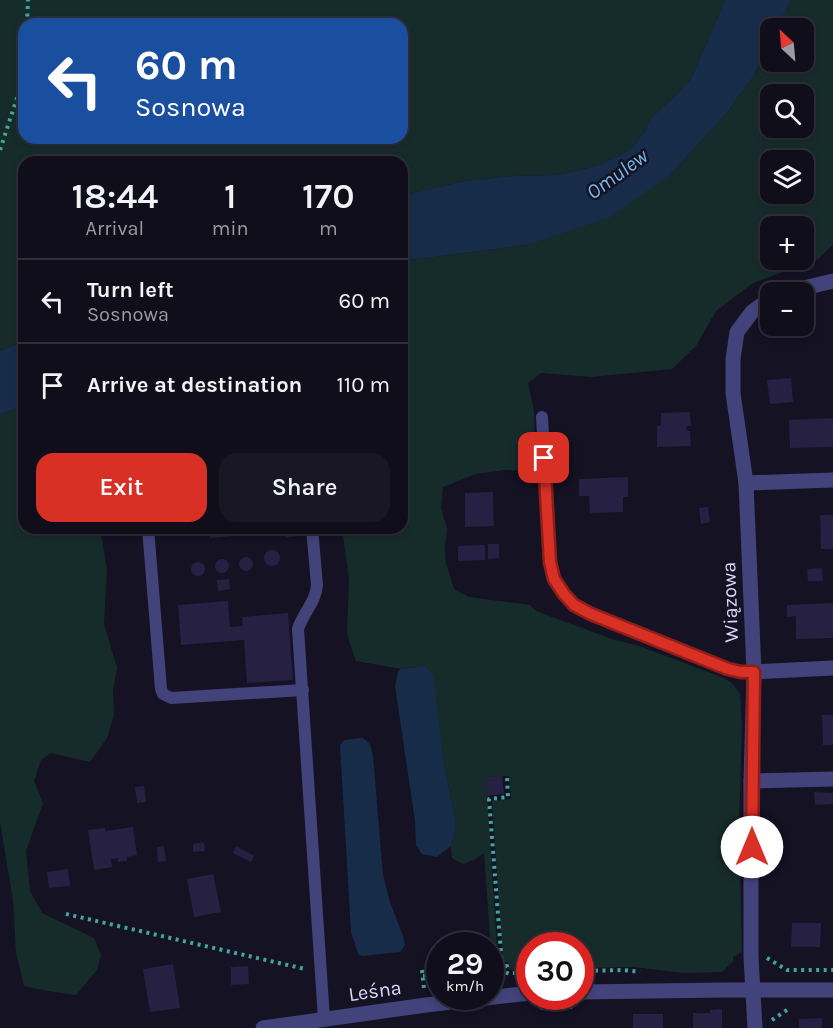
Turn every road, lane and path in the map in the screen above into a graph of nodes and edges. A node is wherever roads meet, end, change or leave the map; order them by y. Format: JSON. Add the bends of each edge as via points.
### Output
{"nodes":[{"id":1,"x":28,"y":0,"type":"edge"},
{"id":2,"x":27,"y":18,"type":"edge"},
{"id":3,"x":18,"y":95,"type":"edge"},
{"id":4,"x":0,"y":150,"type":"edge"},
{"id":5,"x":833,"y":281,"type":"edge"},
{"id":6,"x":814,"y":286,"type":"edge"},
{"id":7,"x":760,"y":306,"type":"edge"},
{"id":8,"x":542,"y":417,"type":"dead end"},
{"id":9,"x":833,"y":480,"type":"edge"},
{"id":10,"x":746,"y":483,"type":"junction"},
{"id":11,"x":148,"y":534,"type":"edge"},
{"id":12,"x":313,"y":534,"type":"edge"},
{"id":13,"x":833,"y":668,"type":"edge"},
{"id":14,"x":754,"y":672,"type":"junction"},
{"id":15,"x":303,"y":690,"type":"junction"},
{"id":16,"x":507,"y":777,"type":"dead end"},
{"id":17,"x":833,"y":779,"type":"edge"},
{"id":18,"x":752,"y":781,"type":"junction"},
{"id":19,"x":66,"y":914,"type":"dead end"},
{"id":20,"x":499,"y":932,"type":"edge"},
{"id":21,"x":751,"y":957,"type":"junction"},
{"id":22,"x":504,"y":966,"type":"edge"},
{"id":23,"x":833,"y":970,"type":"edge"},
{"id":24,"x":594,"y":971,"type":"edge"},
{"id":25,"x":322,"y":972,"type":"junction"},
{"id":26,"x":645,"y":972,"type":"dead end"},
{"id":27,"x":516,"y":973,"type":"edge"},
{"id":28,"x":423,"y":976,"type":"dead end"},
{"id":29,"x":426,"y":976,"type":"edge"},
{"id":30,"x":752,"y":990,"type":"junction"},
{"id":31,"x":833,"y":990,"type":"edge"},
{"id":32,"x":516,"y":995,"type":"edge"},
{"id":33,"x":594,"y":998,"type":"edge"},
{"id":34,"x":800,"y":1008,"type":"dead end"},
{"id":35,"x":324,"y":1019,"type":"junction"},
{"id":36,"x":762,"y":1026,"type":"edge"},
{"id":37,"x":262,"y":1028,"type":"edge"}],
"edges":[{"from":1,"to":2,"type":"path"},
{"from":3,"to":4,"type":"path"},
{"from":5,"to":6,"type":"street"},
{"from":7,"to":10,"type":"street","name":"Wiązowa","via":[[737,332],[732,359]]},
{"from":8,"to":14,"type":"lane","via":[[550,562],[554,579],[564,594],[591,614],[728,669]]},
{"from":9,"to":10,"type":"street"},
{"from":10,"to":14,"type":"street","name":"Wiązowa"},
{"from":11,"to":15,"type":"lane","via":[[163,694],[171,698]]},
{"from":12,"to":15,"type":"lane","via":[[315,599],[298,629]]},
{"from":13,"to":14,"type":"street"},
{"from":14,"to":18,"type":"street","name":"Wiązowa"},
{"from":15,"to":25,"type":"lane"},
{"from":16,"to":20,"type":"path","via":[[508,797],[489,799]]},
{"from":17,"to":18,"type":"street"},
{"from":18,"to":21,"type":"street","name":"Wiązowa"},
{"from":19,"to":25,"type":"path"},
{"from":21,"to":23,"type":"path","via":[[765,957],[787,970]]},
{"from":21,"to":30,"type":"street","name":"Wiązowa"},
{"from":22,"to":27,"type":"path","via":[[507,973]]},
{"from":24,"to":26,"type":"path"},
{"from":25,"to":35,"type":"lane"},
{"from":28,"to":29,"type":"path"},
{"from":30,"to":31,"type":"street"},
{"from":30,"to":33,"type":"street"},
{"from":30,"to":36,"type":"street","name":"Wiązowa"},
{"from":32,"to":35,"type":"street","name":"Leśna"},
{"from":34,"to":36,"type":"path","via":[[788,1008]]},
{"from":35,"to":37,"type":"street","name":"Leśna"}]}
